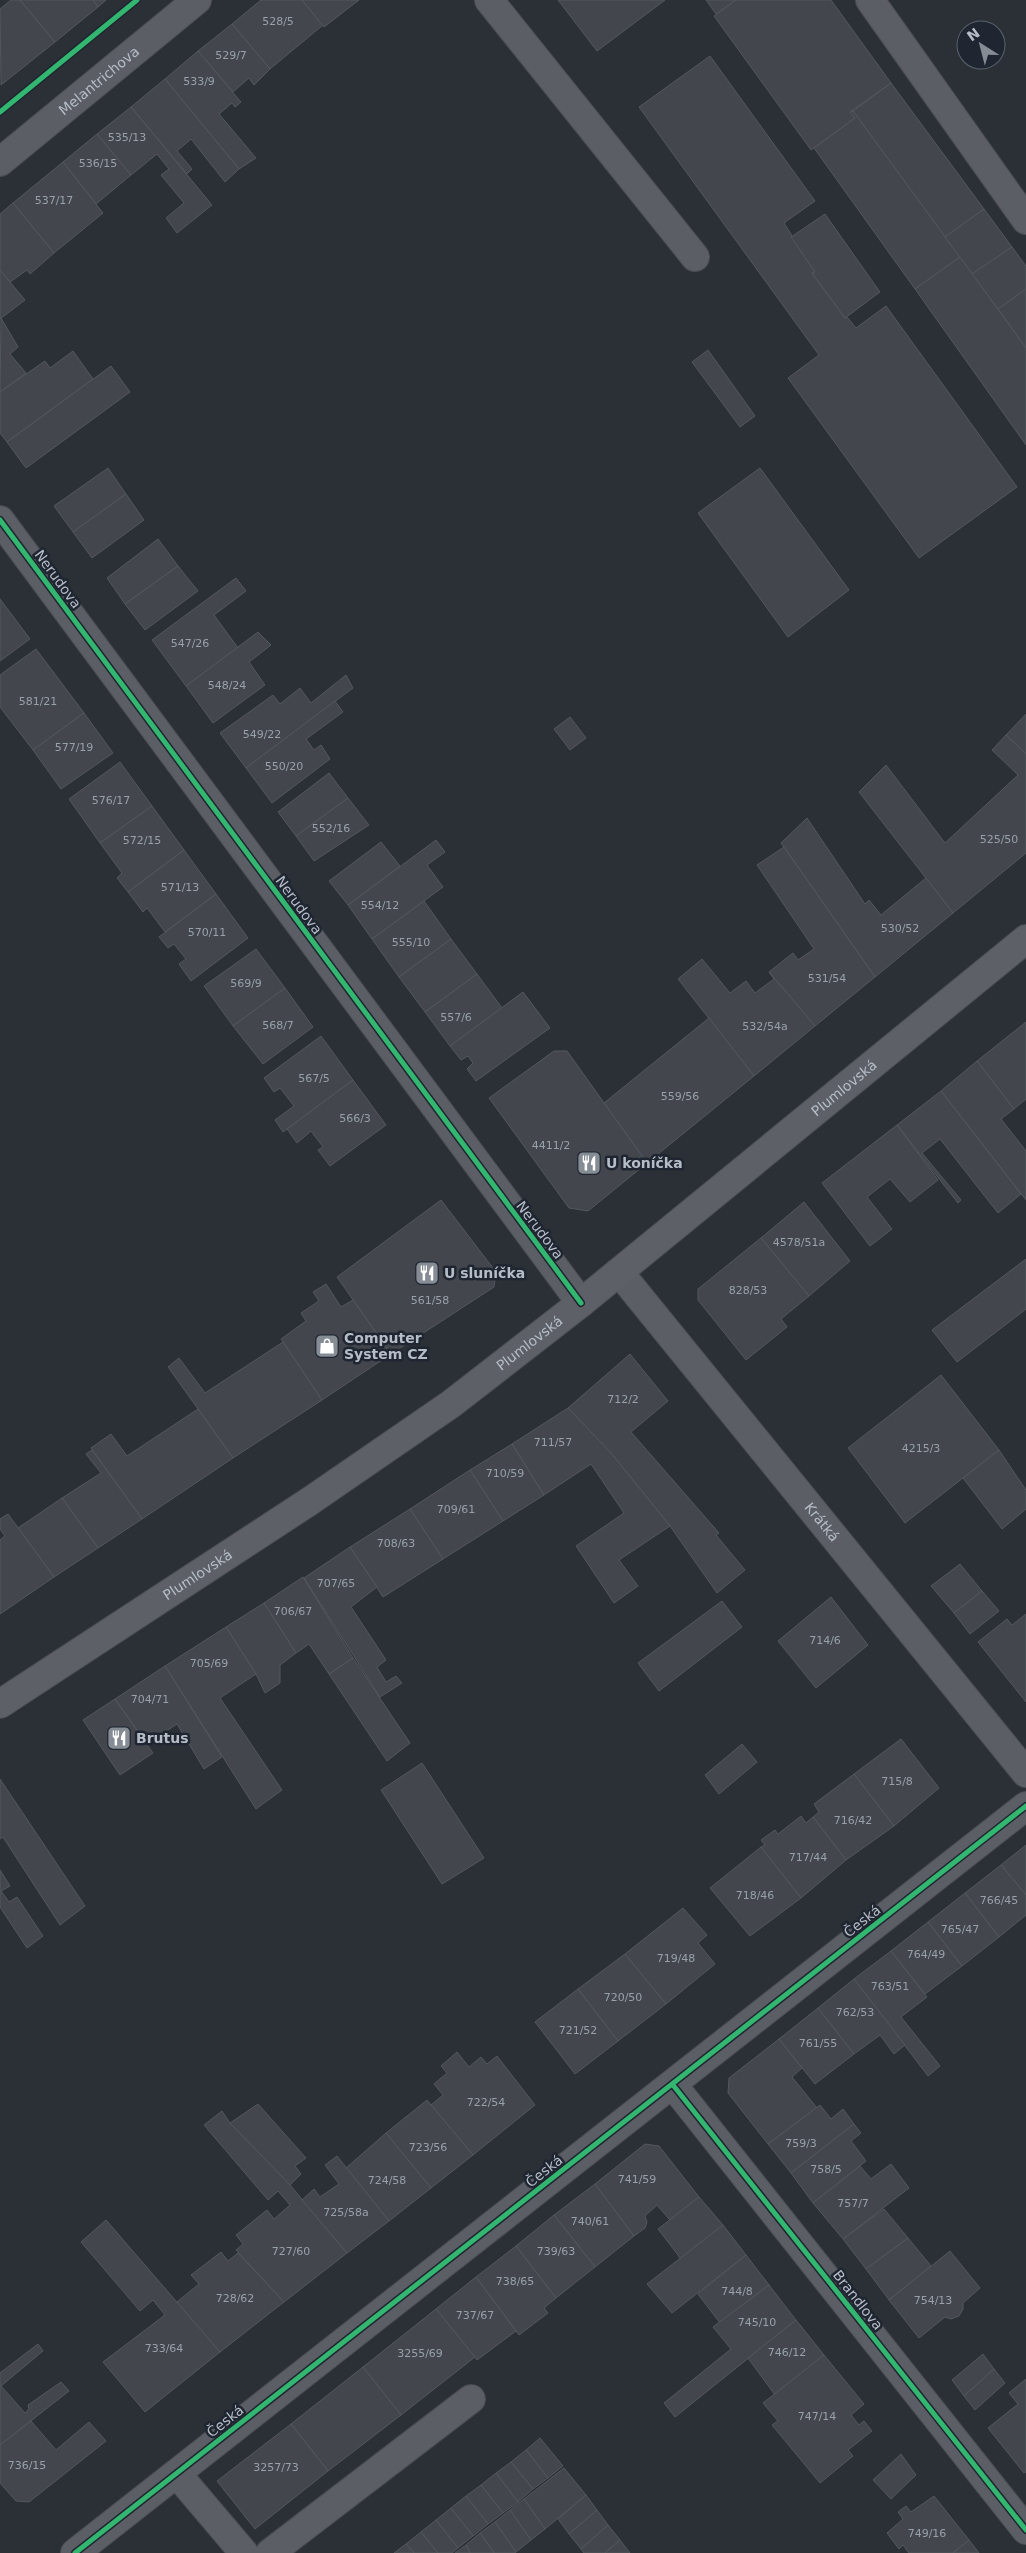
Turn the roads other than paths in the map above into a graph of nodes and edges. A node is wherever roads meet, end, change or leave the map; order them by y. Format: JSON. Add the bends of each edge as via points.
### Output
{"nodes":[{"id":1,"x":197,"y":0,"type":"edge"},
{"id":2,"x":489,"y":0,"type":"edge"},
{"id":3,"x":870,"y":0,"type":"edge"},
{"id":4,"x":0,"y":162,"type":"edge"},
{"id":5,"x":1026,"y":220,"type":"edge"},
{"id":6,"x":695,"y":257,"type":"dead end"},
{"id":7,"x":0,"y":520,"type":"edge"},
{"id":8,"x":1026,"y":939,"type":"edge"},
{"id":9,"x":619,"y":1272,"type":"junction"},
{"id":10,"x":580,"y":1303,"type":"junction"},
{"id":11,"x":0,"y":1704,"type":"edge"},
{"id":12,"x":1026,"y":1773,"type":"edge"},
{"id":13,"x":1026,"y":1806,"type":"edge"},
{"id":14,"x":672,"y":2084,"type":"junction"},
{"id":15,"x":471,"y":2399,"type":"dead end"},
{"id":16,"x":177,"y":2474,"type":"junction"},
{"id":17,"x":1026,"y":2530,"type":"edge"},
{"id":18,"x":75,"y":2553,"type":"edge"},
{"id":19,"x":244,"y":2553,"type":"edge"},
{"id":20,"x":270,"y":2553,"type":"edge"}],
"edges":[{"from":1,"to":4,"type":"street","name":"Melantrichova"},
{"from":2,"to":6,"type":"street"},
{"from":3,"to":5,"type":"street"},
{"from":7,"to":10,"type":"street","name":"Nerudova"},
{"from":8,"to":9,"type":"main road","name":"Plumlovská"},
{"from":9,"to":10,"type":"main road","name":"Plumlovská"},
{"from":9,"to":12,"type":"street","name":"Krátká"},
{"from":10,"to":11,"type":"main road","name":"Plumlovská","via":[[451,1404],[382,1453]]},
{"from":13,"to":14,"type":"street","name":"Česká"},
{"from":14,"to":16,"type":"street","name":"Česká"},
{"from":14,"to":17,"type":"street","name":"Brandlova"},
{"from":15,"to":20,"type":"street"},
{"from":16,"to":18,"type":"street","name":"Česká"},
{"from":16,"to":19,"type":"street"}]}
